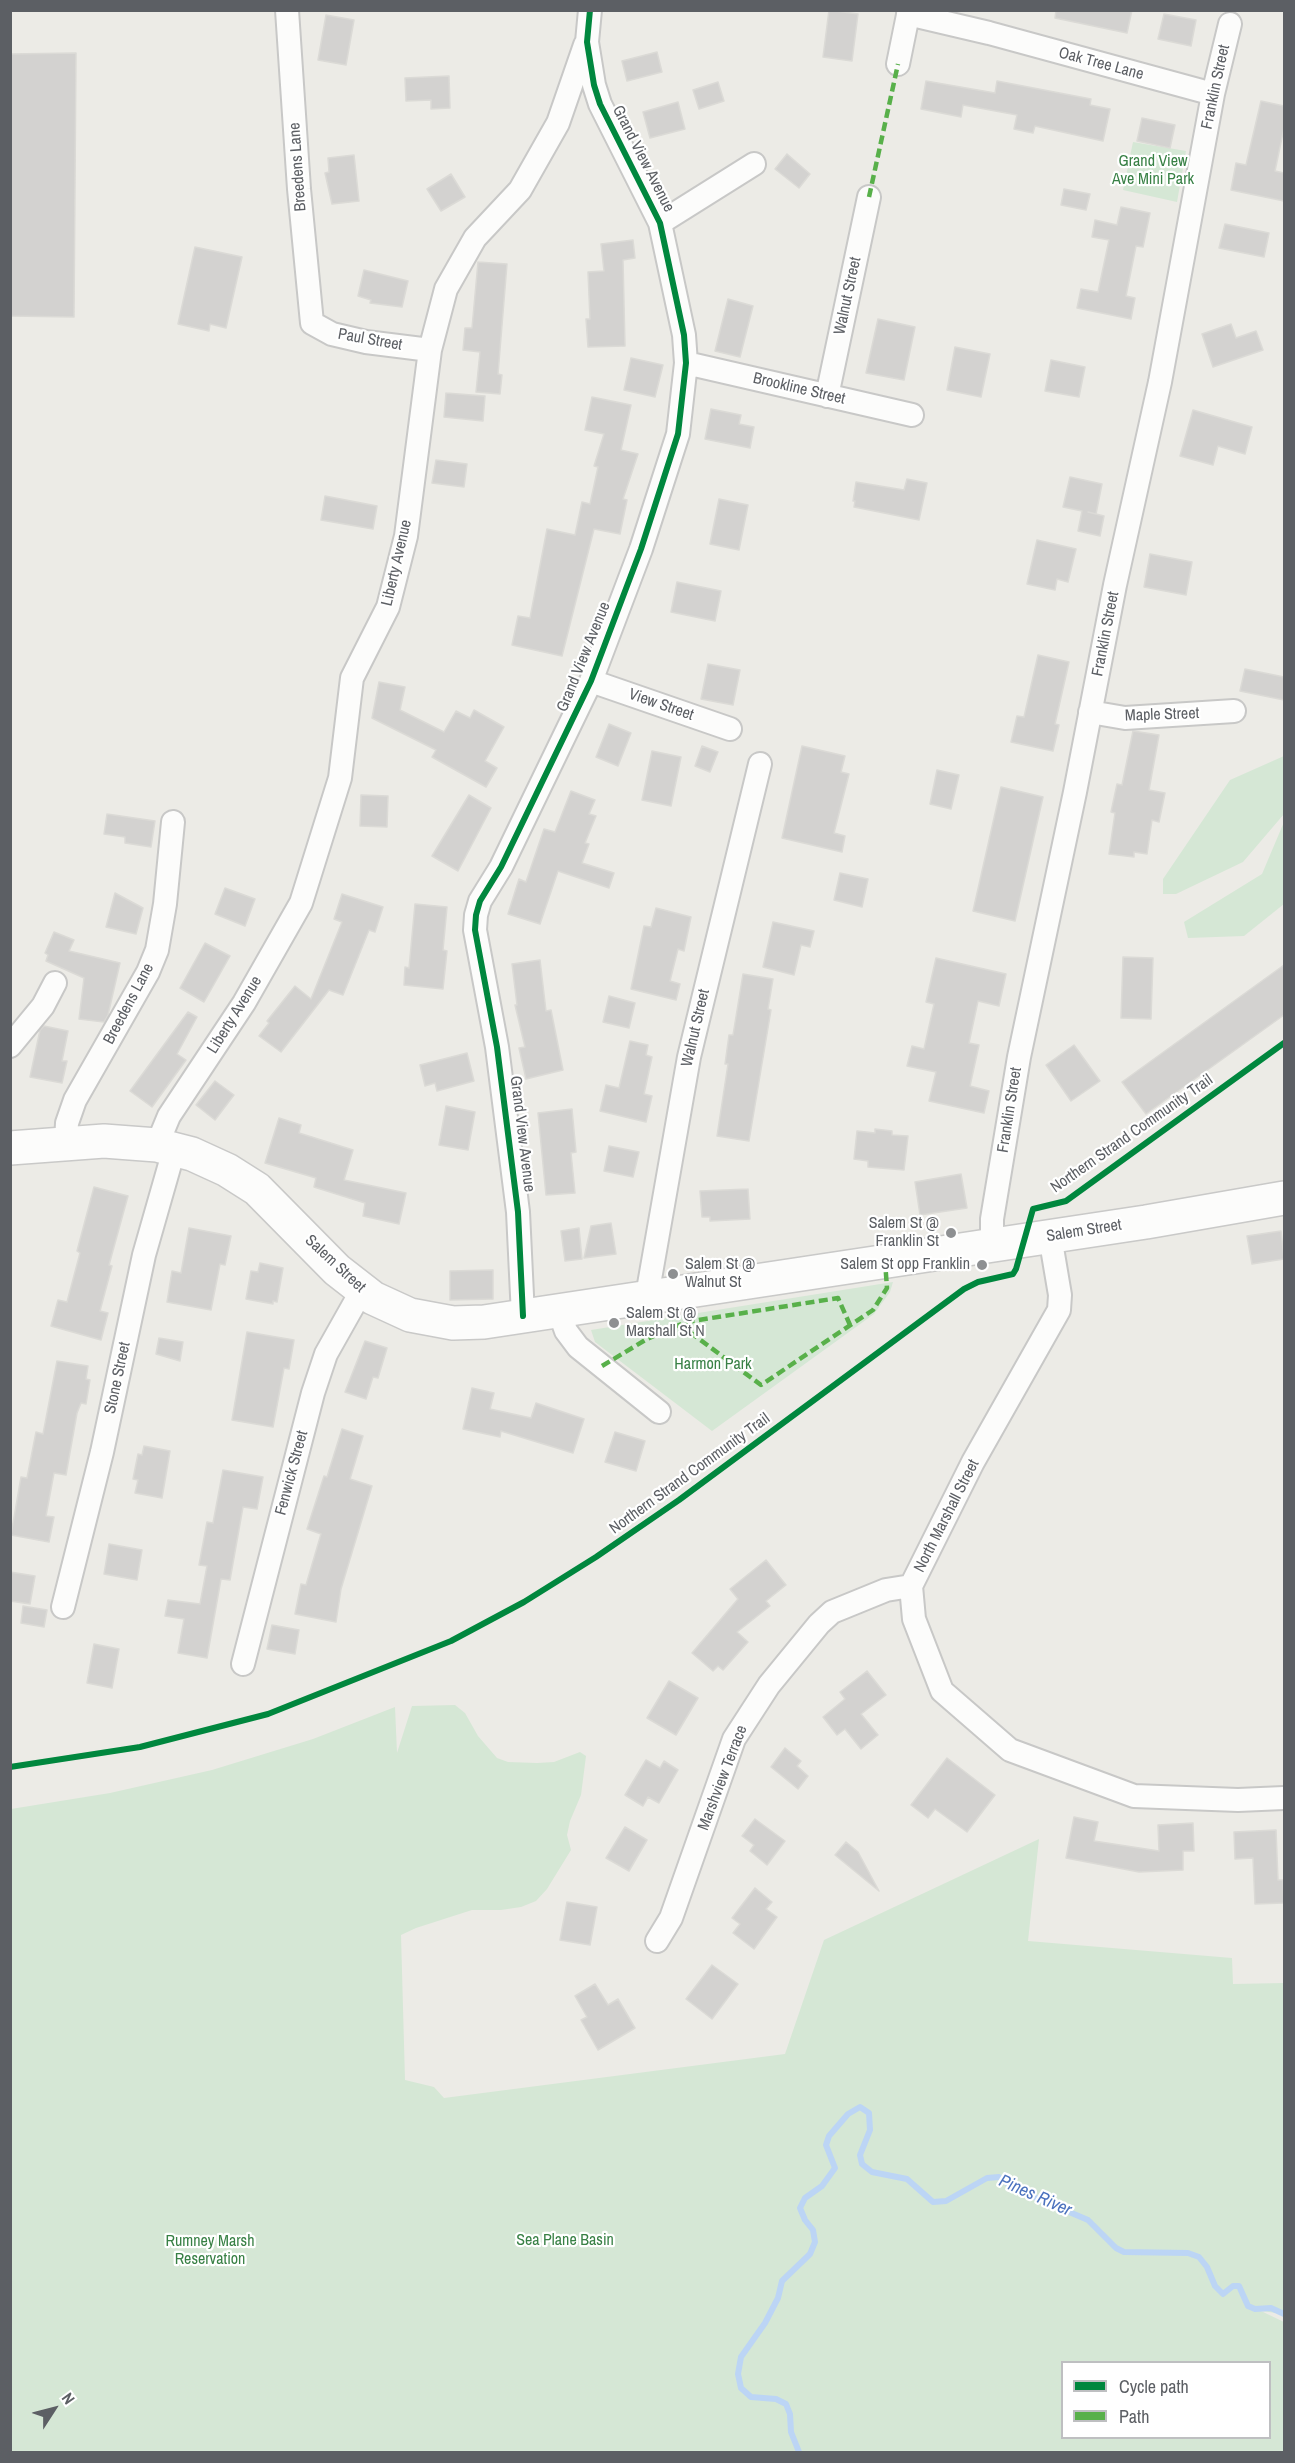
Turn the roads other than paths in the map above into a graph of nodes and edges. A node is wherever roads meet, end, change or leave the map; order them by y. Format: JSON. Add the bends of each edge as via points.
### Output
{"nodes":[{"id":1,"x":287,"y":10,"type":"edge"},
{"id":2,"x":590,"y":10,"type":"edge"},
{"id":3,"x":909,"y":12,"type":"edge"},
{"id":4,"x":1230,"y":24,"type":"dead end"},
{"id":5,"x":587,"y":42,"type":"junction"},
{"id":6,"x":898,"y":64,"type":"dead end"},
{"id":7,"x":1214,"y":94,"type":"junction"},
{"id":8,"x":754,"y":164,"type":"dead end"},
{"id":9,"x":869,"y":197,"type":"dead end"},
{"id":10,"x":660,"y":223,"type":"junction"},
{"id":11,"x":312,"y":323,"type":"joint"},
{"id":12,"x":430,"y":350,"type":"junction"},
{"id":13,"x":686,"y":363,"type":"junction"},
{"id":14,"x":827,"y":396,"type":"junction"},
{"id":15,"x":912,"y":415,"type":"dead end"},
{"id":16,"x":591,"y":681,"type":"junction"},
{"id":17,"x":1234,"y":711,"type":"dead end"},
{"id":18,"x":1090,"y":712,"type":"junction"},
{"id":19,"x":730,"y":729,"type":"dead end"},
{"id":20,"x":760,"y":764,"type":"dead end"},
{"id":21,"x":173,"y":822,"type":"dead end"},
{"id":22,"x":55,"y":983,"type":"dead end"},
{"id":23,"x":10,"y":1046,"type":"edge"},
{"id":24,"x":66,"y":1142,"type":"junction"},
{"id":25,"x":10,"y":1148,"type":"edge"},
{"id":26,"x":166,"y":1148,"type":"junction"},
{"id":27,"x":1284,"y":1198,"type":"edge"},
{"id":28,"x":1050,"y":1236,"type":"junction"},
{"id":29,"x":992,"y":1245,"type":"junction"},
{"id":30,"x":362,"y":1290,"type":"junction"},
{"id":31,"x":647,"y":1296,"type":"junction"},
{"id":32,"x":559,"y":1311,"type":"junction"},
{"id":33,"x":523,"y":1316,"type":"junction"},
{"id":34,"x":659,"y":1412,"type":"dead end"},
{"id":35,"x":911,"y":1586,"type":"junction"},
{"id":36,"x":63,"y":1607,"type":"dead end"},
{"id":37,"x":243,"y":1664,"type":"dead end"},
{"id":38,"x":1284,"y":1798,"type":"edge"},
{"id":39,"x":657,"y":1941,"type":"dead end"}],
"edges":[{"from":1,"to":11,"type":"street","name":"Breedens Lane"},
{"from":2,"to":5,"type":"street","name":"Grand View Avenue"},
{"from":3,"to":6,"type":"street"},
{"from":3,"to":7,"type":"street","name":"Oak Tree Lane"},
{"from":4,"to":7,"type":"street","name":"Franklin Street"},
{"from":5,"to":10,"type":"street","name":"Grand View Avenue","via":[[600,104]]},
{"from":5,"to":12,"type":"street","name":"Liberty Avenue","via":[[553,133],[520,190],[475,238],[446,289]]},
{"from":7,"to":18,"type":"street","name":"Franklin Street","via":[[1160,382]]},
{"from":8,"to":10,"type":"street"},
{"from":9,"to":14,"type":"street","name":"Walnut Street"},
{"from":10,"to":13,"type":"street","name":"Grand View Avenue","via":[[684,335]]},
{"from":11,"to":12,"type":"street","name":"Paul Street","via":[[355,340]]},
{"from":12,"to":26,"type":"street","name":"Liberty Avenue","via":[[406,536],[388,607],[352,678],[340,778],[301,903],[244,1003],[170,1116]]},
{"from":13,"to":14,"type":"street","name":"Brookline Street"},
{"from":13,"to":16,"type":"street","name":"Grand View Avenue","via":[[678,434],[641,549]]},
{"from":14,"to":15,"type":"street","name":"Brookline Street"},
{"from":16,"to":19,"type":"street","name":"View Street"},
{"from":16,"to":33,"type":"street","name":"Grand View Avenue","via":[[476,915],[475,930],[497,1047],[518,1212]]},
{"from":17,"to":18,"type":"street","name":"Maple Street","via":[[1125,718]]},
{"from":18,"to":29,"type":"street","name":"Franklin Street","via":[[1019,1057],[992,1219]]},
{"from":20,"to":31,"type":"street","name":"Walnut Street","via":[[689,1057]]},
{"from":21,"to":24,"type":"street","name":"Breedens Lane","via":[[157,950],[75,1100],[67,1123]]},
{"from":22,"to":23,"type":"street","via":[[43,1006]]},
{"from":24,"to":25,"type":"main road","name":"Salem Street"},
{"from":24,"to":26,"type":"main road","name":"Salem Street","via":[[104,1141]]},
{"from":26,"to":30,"type":"main road","name":"Salem Street","via":[[192,1154],[257,1189]]},
{"from":26,"to":36,"type":"street","name":"Stone Street","via":[[102,1452]]},
{"from":27,"to":28,"type":"main road","name":"Salem Street"},
{"from":28,"to":29,"type":"main road","name":"Salem Street"},
{"from":28,"to":35,"type":"street","name":"North Marshall Street","via":[[1059,1310],[973,1462]]},
{"from":29,"to":31,"type":"main road","name":"Salem Street"},
{"from":30,"to":33,"type":"main road","name":"Salem Street","via":[[397,1311],[437,1321],[484,1322]]},
{"from":30,"to":37,"type":"street","name":"Fenwick Street","via":[[326,1354]]},
{"from":31,"to":32,"type":"main road","name":"Salem Street"},
{"from":32,"to":33,"type":"main road","name":"Salem Street"},
{"from":32,"to":34,"type":"street","via":[[566,1331],[578,1347]]},
{"from":35,"to":38,"type":"street","name":"North Marshall Street","via":[[914,1618],[942,1691],[1010,1750],[1134,1796]]},
{"from":35,"to":39,"type":"street","name":"Marshview Terrace","via":[[886,1590],[832,1612],[769,1685],[734,1739],[671,1918]]}]}
